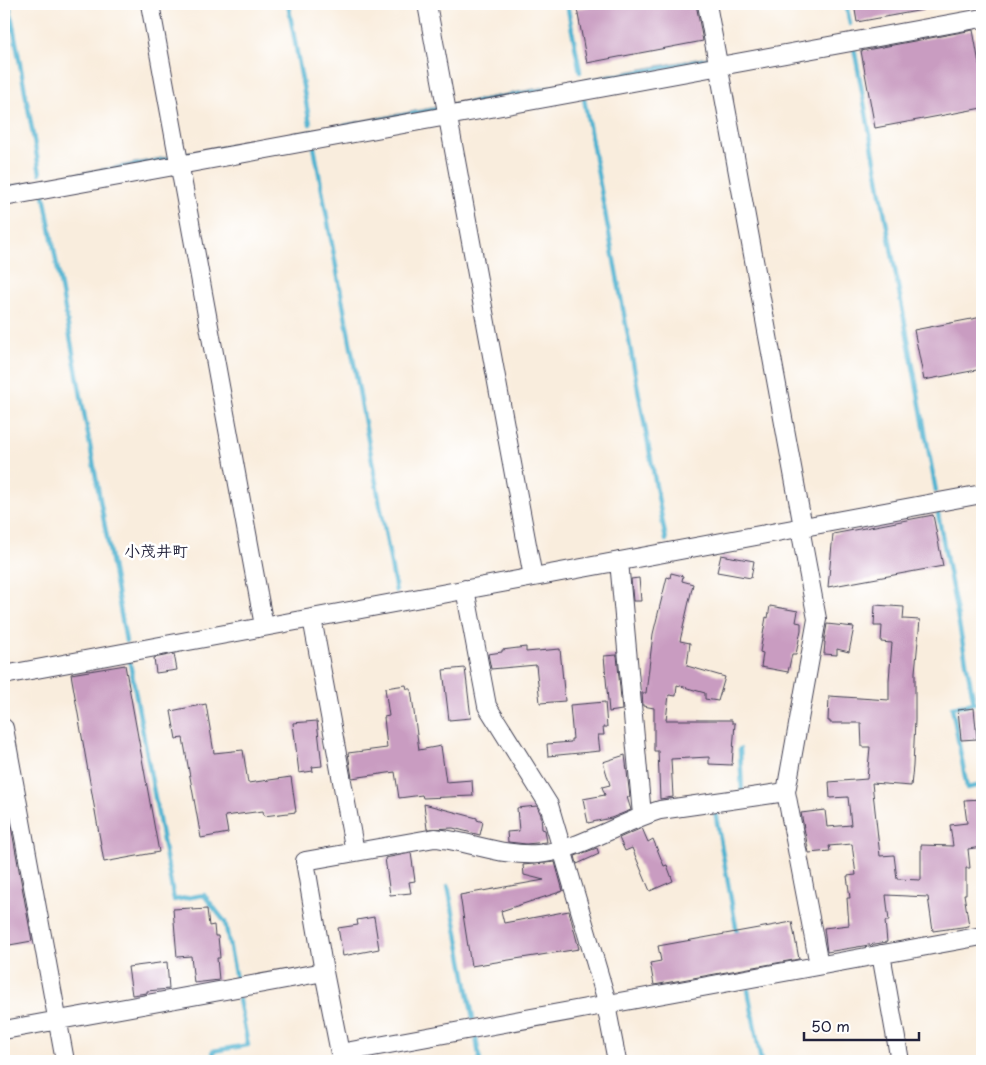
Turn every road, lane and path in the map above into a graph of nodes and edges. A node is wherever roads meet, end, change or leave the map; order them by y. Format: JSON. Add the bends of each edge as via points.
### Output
{"nodes":[{"id":1,"x":150,"y":4,"type":"edge"},
{"id":2,"x":428,"y":4,"type":"edge"},
{"id":3,"x":707,"y":4,"type":"edge"},
{"id":4,"x":982,"y":18,"type":"edge"},
{"id":5,"x":719,"y":67,"type":"junction"},
{"id":6,"x":447,"y":110,"type":"junction"},
{"id":7,"x":178,"y":160,"type":"junction"},
{"id":8,"x":4,"y":197,"type":"edge"},
{"id":9,"x":982,"y":494,"type":"edge"},
{"id":10,"x":802,"y":527,"type":"junction"},
{"id":11,"x":619,"y":561,"type":"junction"},
{"id":12,"x":533,"y":577,"type":"junction"},
{"id":13,"x":465,"y":589,"type":"junction"},
{"id":14,"x":312,"y":618,"type":"junction"},
{"id":15,"x":264,"y":626,"type":"junction"},
{"id":16,"x":4,"y":675,"type":"edge"},
{"id":17,"x":4,"y":728,"type":"edge"},
{"id":18,"x":786,"y":792,"type":"junction"},
{"id":19,"x":642,"y":815,"type":"junction"},
{"id":20,"x":562,"y":850,"type":"junction"},
{"id":21,"x":354,"y":852,"type":"junction"},
{"id":22,"x":982,"y":936,"type":"edge"},
{"id":23,"x":880,"y":954,"type":"junction"},
{"id":24,"x":819,"y":965,"type":"junction"},
{"id":25,"x":324,"y":972,"type":"junction"},
{"id":26,"x":607,"y":1005,"type":"junction"},
{"id":27,"x":58,"y":1020,"type":"junction"},
{"id":28,"x":4,"y":1030,"type":"edge"},
{"id":29,"x":343,"y":1057,"type":"edge"},
{"id":30,"x":65,"y":1061,"type":"edge"},
{"id":31,"x":617,"y":1061,"type":"edge"},
{"id":32,"x":900,"y":1061,"type":"edge"}],
"edges":[{"from":1,"to":7,"type":"street"},
{"from":2,"to":6,"type":"street"},
{"from":3,"to":5,"type":"street"},
{"from":4,"to":5,"type":"street"},
{"from":5,"to":6,"type":"street"},
{"from":5,"to":10,"type":"street"},
{"from":6,"to":7,"type":"street"},
{"from":6,"to":12,"type":"street"},
{"from":7,"to":8,"type":"street"},
{"from":7,"to":15,"type":"street"},
{"from":9,"to":10,"type":"street"},
{"from":10,"to":11,"type":"street"},
{"from":10,"to":18,"type":"street","via":[[817,619]]},
{"from":11,"to":12,"type":"street"},
{"from":11,"to":19,"type":"street"},
{"from":12,"to":13,"type":"street"},
{"from":13,"to":14,"type":"street"},
{"from":13,"to":20,"type":"street","via":[[487,706],[549,805]]},
{"from":14,"to":15,"type":"street"},
{"from":14,"to":21,"type":"street"},
{"from":15,"to":16,"type":"street"},
{"from":17,"to":27,"type":"street"},
{"from":18,"to":19,"type":"street"},
{"from":18,"to":24,"type":"street"},
{"from":19,"to":20,"type":"street"},
{"from":20,"to":21,"type":"street","via":[[521,854],[435,838]]},
{"from":20,"to":26,"type":"street"},
{"from":21,"to":25,"type":"street","via":[[305,861]]},
{"from":22,"to":23,"type":"street"},
{"from":23,"to":24,"type":"street"},
{"from":23,"to":32,"type":"street"},
{"from":24,"to":26,"type":"street"},
{"from":25,"to":27,"type":"street"},
{"from":25,"to":29,"type":"street"},
{"from":26,"to":29,"type":"street"},
{"from":26,"to":31,"type":"street"},
{"from":27,"to":28,"type":"street"},
{"from":27,"to":30,"type":"street"}]}
